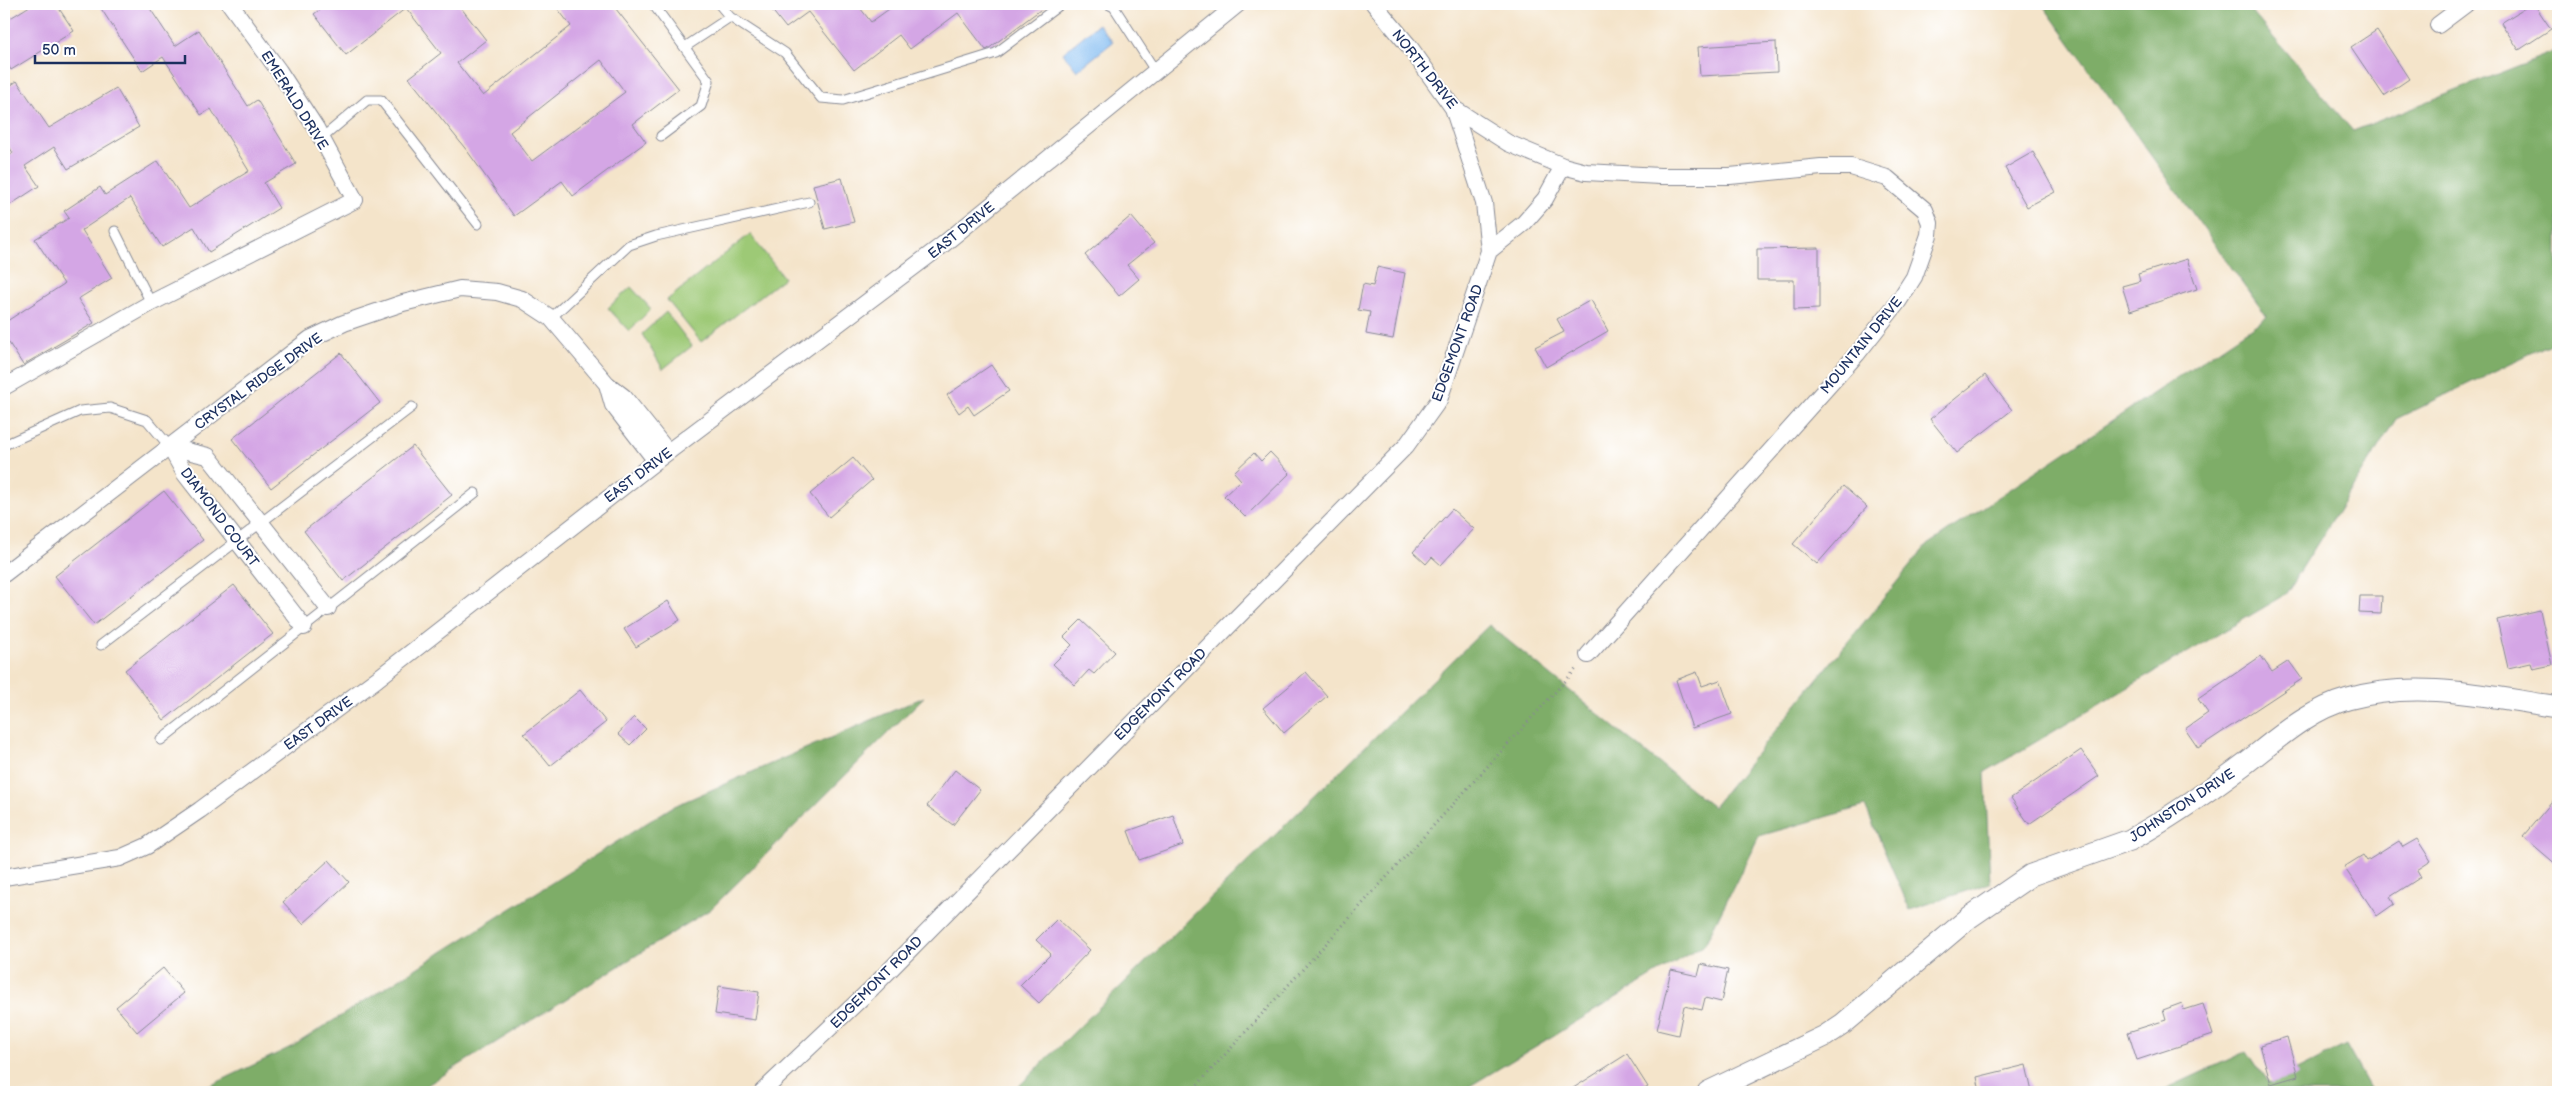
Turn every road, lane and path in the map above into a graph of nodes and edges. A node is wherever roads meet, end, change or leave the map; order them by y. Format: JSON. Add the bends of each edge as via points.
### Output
{"nodes":[{"id":1,"x":230,"y":4,"type":"edge"},
{"id":2,"x":654,"y":4,"type":"edge"},
{"id":3,"x":719,"y":4,"type":"edge"},
{"id":4,"x":1061,"y":4,"type":"edge"},
{"id":5,"x":1108,"y":4,"type":"edge"},
{"id":6,"x":1238,"y":4,"type":"edge"},
{"id":7,"x":1374,"y":4,"type":"edge"},
{"id":8,"x":2466,"y":4,"type":"edge"},
{"id":9,"x":730,"y":17,"type":"junction"},
{"id":10,"x":2438,"y":25,"type":"dead end"},
{"id":11,"x":685,"y":47,"type":"junction"},
{"id":12,"x":1156,"y":72,"type":"junction"},
{"id":13,"x":1453,"y":108,"type":"junction"},
{"id":14,"x":661,"y":136,"type":"dead end"},
{"id":15,"x":322,"y":139,"type":"junction"},
{"id":16,"x":1508,"y":143,"type":"joint"},
{"id":17,"x":1563,"y":166,"type":"junction"},
{"id":18,"x":809,"y":202,"type":"dead end"},
{"id":19,"x":478,"y":224,"type":"dead end"},
{"id":20,"x":115,"y":231,"type":"dead end"},
{"id":21,"x":1489,"y":251,"type":"junction"},
{"id":22,"x":151,"y":303,"type":"junction"},
{"id":23,"x":551,"y":318,"type":"junction"},
{"id":24,"x":4,"y":387,"type":"edge"},
{"id":25,"x":412,"y":407,"type":"dead end"},
{"id":26,"x":4,"y":445,"type":"edge"},
{"id":27,"x":170,"y":446,"type":"junction"},
{"id":28,"x":662,"y":456,"type":"junction"},
{"id":29,"x":475,"y":493,"type":"dead end"},
{"id":30,"x":262,"y":523,"type":"junction"},
{"id":31,"x":238,"y":541,"type":"junction"},
{"id":32,"x":4,"y":574,"type":"edge"},
{"id":33,"x":328,"y":608,"type":"junction"},
{"id":34,"x":304,"y":627,"type":"junction"},
{"id":35,"x":101,"y":645,"type":"dead end"},
{"id":36,"x":1588,"y":656,"type":"joint"},
{"id":37,"x":2558,"y":707,"type":"edge"},
{"id":38,"x":162,"y":740,"type":"dead end"},
{"id":39,"x":4,"y":877,"type":"edge"},
{"id":40,"x":762,"y":1092,"type":"edge"},
{"id":41,"x":1191,"y":1092,"type":"edge"},
{"id":42,"x":1708,"y":1092,"type":"edge"}],
"edges":[{"from":1,"to":15,"type":"street","name":"EMERALD DRIVE","via":[[279,71]]},
{"from":2,"to":11,"type":"lane"},
{"from":3,"to":9,"type":"lane"},
{"from":4,"to":9,"type":"lane","via":[[996,53],[842,100],[821,98],[785,53]]},
{"from":5,"to":12,"type":"lane","via":[[1114,7]]},
{"from":6,"to":12,"type":"street","name":"EAST DRIVE"},
{"from":7,"to":13,"type":"street","name":"NORTH DRIVE"},
{"from":8,"to":10,"type":"street"},
{"from":9,"to":11,"type":"lane"},
{"from":11,"to":14,"type":"lane","via":[[709,81],[701,106]]},
{"from":12,"to":28,"type":"street","name":"EAST DRIVE","via":[[940,247]]},
{"from":13,"to":16,"type":"street","name":"NORTH DRIVE"},
{"from":13,"to":21,"type":"street","name":"EDGEMONT ROAD","via":[[1484,203]]},
{"from":15,"to":19,"type":"lane","via":[[367,100],[381,100]]},
{"from":15,"to":22,"type":"street","name":"EMERALD DRIVE","via":[[355,200]]},
{"from":16,"to":17,"type":"street","name":"MOUNTAIN DRIVE"},
{"from":17,"to":21,"type":"street","via":[[1546,199],[1524,223]]},
{"from":17,"to":36,"type":"street","name":"MOUNTAIN DRIVE","via":[[1586,172],[1660,176],[1730,176],[1851,167],[1886,178],[1925,210],[1930,224],[1914,277],[1857,354]]},
{"from":18,"to":23,"type":"lane","via":[[656,236],[630,246]]},
{"from":20,"to":22,"type":"lane"},
{"from":21,"to":40,"type":"street","name":"EDGEMONT ROAD","via":[[1439,400],[1406,446],[878,981]]},
{"from":22,"to":24,"type":"street"},
{"from":23,"to":27,"type":"street","name":"CRYSTAL RIDGE DRIVE","via":[[522,299],[498,292],[460,289],[344,322],[310,339]]},
{"from":23,"to":28,"type":"street","name":"CRYSTAL RIDGE DRIVE","via":[[607,384],[613,405]]},
{"from":25,"to":30,"type":"lane"},
{"from":26,"to":27,"type":"lane","via":[[80,411],[110,408],[147,420]]},
{"from":27,"to":30,"type":"street","name":"DIAMOND COURT","via":[[208,456]]},
{"from":27,"to":31,"type":"street","name":"DIAMOND COURT","via":[[185,474]]},
{"from":27,"to":32,"type":"street","name":"CRYSTAL RIDGE DRIVE"},
{"from":28,"to":39,"type":"street","name":"EAST DRIVE","via":[[377,679],[147,846],[120,858]]},
{"from":29,"to":33,"type":"lane"},
{"from":30,"to":31,"type":"lane"},
{"from":30,"to":33,"type":"street","name":"DIAMOND COURT"},
{"from":31,"to":34,"type":"street","name":"DIAMOND COURT"},
{"from":31,"to":35,"type":"lane"},
{"from":33,"to":34,"type":"lane"},
{"from":34,"to":38,"type":"lane"},
{"from":36,"to":41,"type":"path"},
{"from":37,"to":42,"type":"street","name":"JOHNSTON DRIVE","via":[[2449,690],[2398,691],[2348,699],[2307,717],[2206,793],[2142,834],[2031,876],[1970,917],[1825,1036]]}]}
